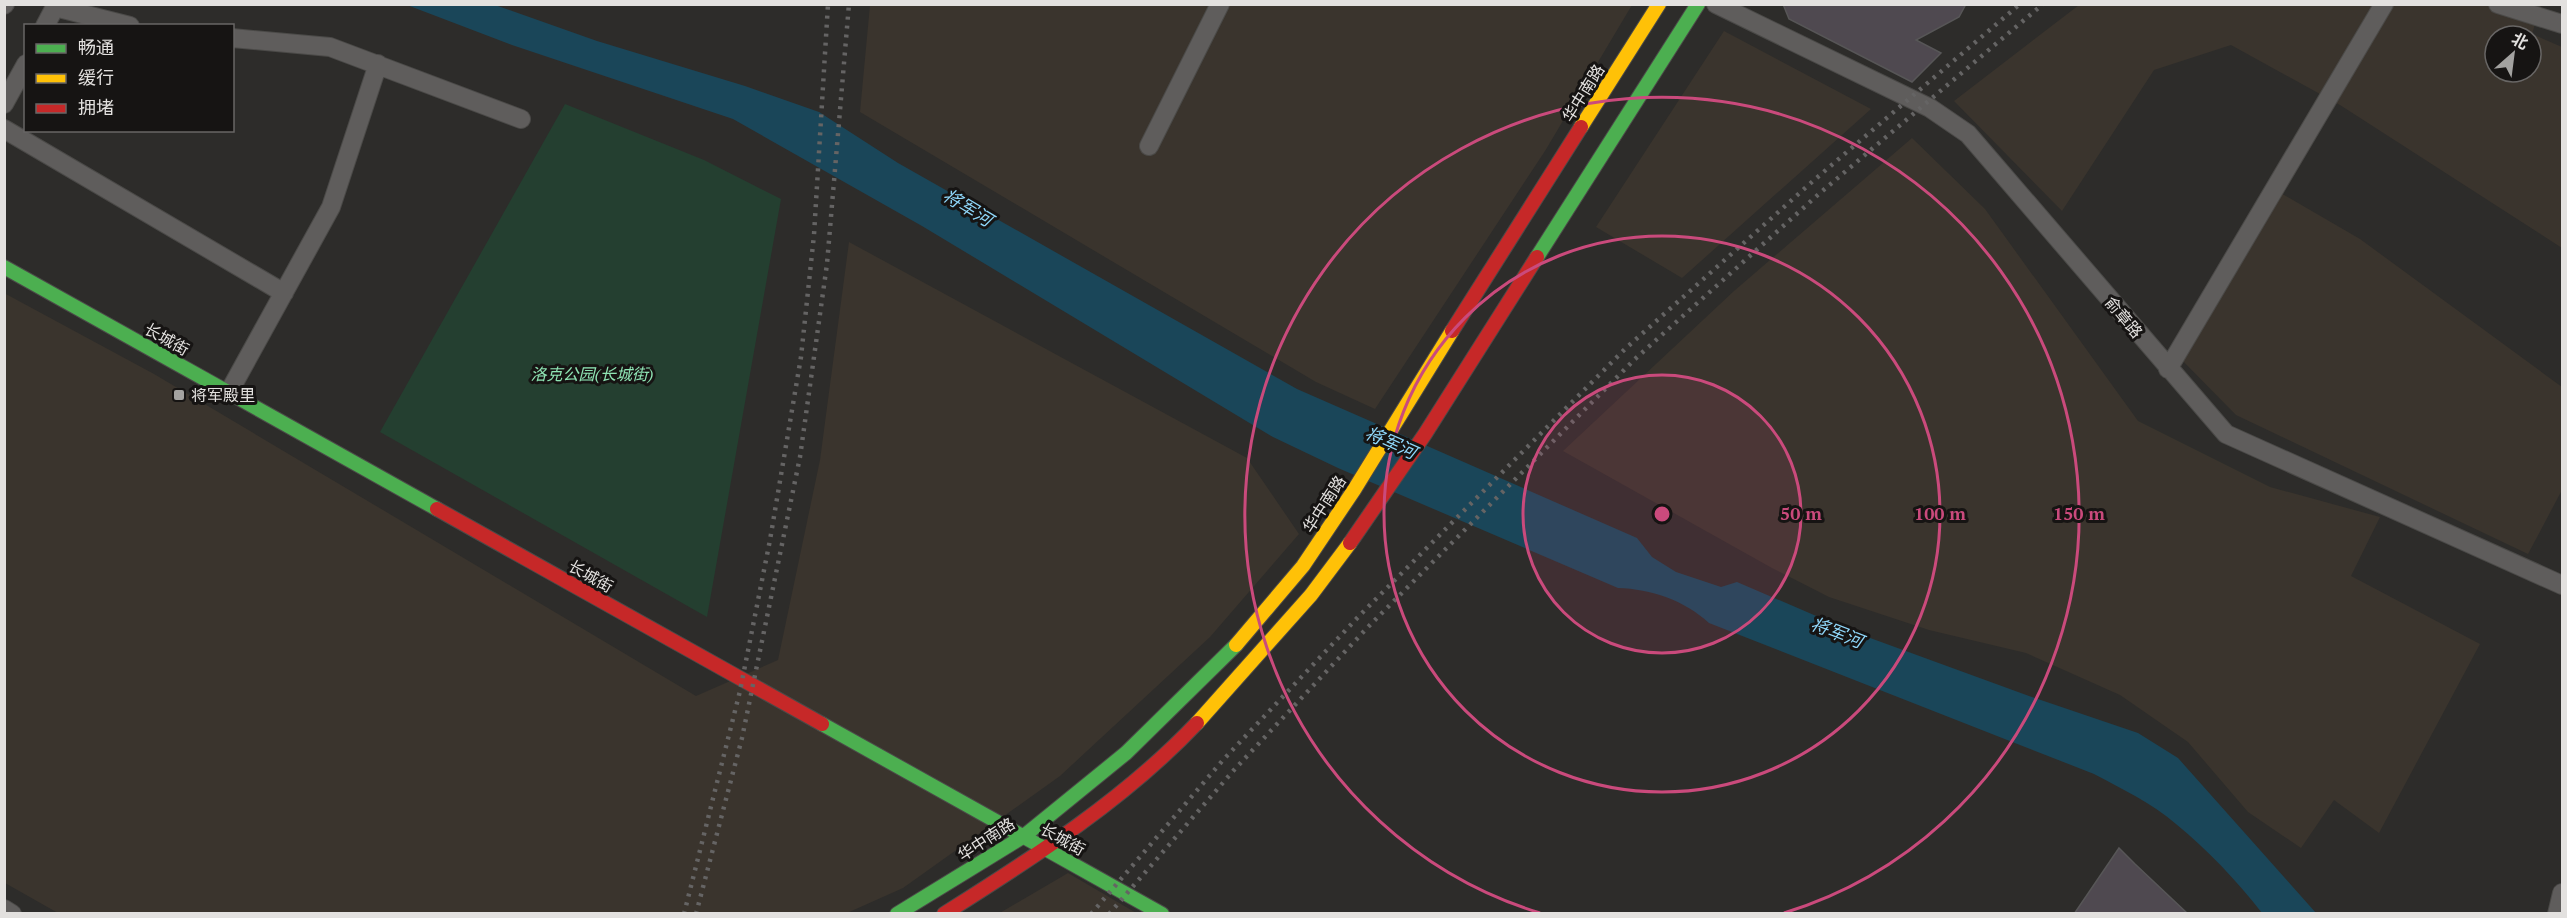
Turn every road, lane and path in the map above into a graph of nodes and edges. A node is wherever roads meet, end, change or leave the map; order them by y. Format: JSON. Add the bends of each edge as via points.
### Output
{"nodes":[{"id":1,"x":1221,"y":4,"type":"edge"},
{"id":2,"x":1659,"y":4,"type":"edge"},
{"id":3,"x":1698,"y":4,"type":"edge"},
{"id":4,"x":1716,"y":4,"type":"edge"},
{"id":5,"x":2384,"y":4,"type":"edge"},
{"id":6,"x":2498,"y":4,"type":"edge"},
{"id":7,"x":46,"y":24,"type":"edge"},
{"id":8,"x":122,"y":24,"type":"edge"},
{"id":9,"x":2562,"y":24,"type":"edge"},
{"id":10,"x":234,"y":38,"type":"edge"},
{"id":11,"x":378,"y":63,"type":"junction"},
{"id":12,"x":24,"y":68,"type":"edge"},
{"id":13,"x":4,"y":105,"type":"edge"},
{"id":14,"x":521,"y":119,"type":"dead end"},
{"id":15,"x":4,"y":129,"type":"edge"},
{"id":16,"x":1149,"y":146,"type":"dead end"},
{"id":17,"x":4,"y":267,"type":"edge"},
{"id":18,"x":284,"y":293,"type":"junction"},
{"id":19,"x":2168,"y":369,"type":"junction"},
{"id":20,"x":229,"y":392,"type":"junction"},
{"id":21,"x":2562,"y":585,"type":"edge"},
{"id":22,"x":1024,"y":836,"type":"junction"},
{"id":23,"x":1047,"y":849,"type":"junction"},
{"id":24,"x":2562,"y":893,"type":"edge"},
{"id":25,"x":4,"y":909,"type":"edge"},
{"id":26,"x":12,"y":914,"type":"edge"},
{"id":27,"x":897,"y":914,"type":"edge"},
{"id":28,"x":944,"y":914,"type":"edge"},
{"id":29,"x":1162,"y":914,"type":"edge"},
{"id":30,"x":2557,"y":914,"type":"edge"}],
"edges":[{"from":1,"to":16,"type":"street"},
{"from":2,"to":22,"type":"main road","name":"华中南路","via":[[1303,566],[1231,650],[1126,753]]},
{"from":3,"to":23,"type":"main road","via":[[1430,428],[1326,576],[1180,742],[1107,805]]},
{"from":4,"to":19,"type":"street","name":"俞章路","via":[[1930,108],[1968,134]]},
{"from":5,"to":19,"type":"street"},
{"from":6,"to":9,"type":"street"},
{"from":7,"to":8,"type":"street","via":[[55,7]]},
{"from":10,"to":11,"type":"street","via":[[330,47]]},
{"from":11,"to":14,"type":"street"},
{"from":11,"to":18,"type":"street","via":[[331,207]]},
{"from":12,"to":13,"type":"street"},
{"from":15,"to":18,"type":"street"},
{"from":17,"to":20,"type":"main road","name":"长城街"},
{"from":18,"to":20,"type":"street"},
{"from":19,"to":21,"type":"street","name":"俞章路","via":[[2226,434]]},
{"from":20,"to":22,"type":"main road","name":"长城街"},
{"from":22,"to":23,"type":"main road","name":"长城街"},
{"from":22,"to":27,"type":"main road","name":"华中南路"},
{"from":23,"to":28,"type":"main road"},
{"from":23,"to":29,"type":"main road","name":"长城街"},
{"from":24,"to":30,"type":"street"},
{"from":25,"to":26,"type":"street"}]}
